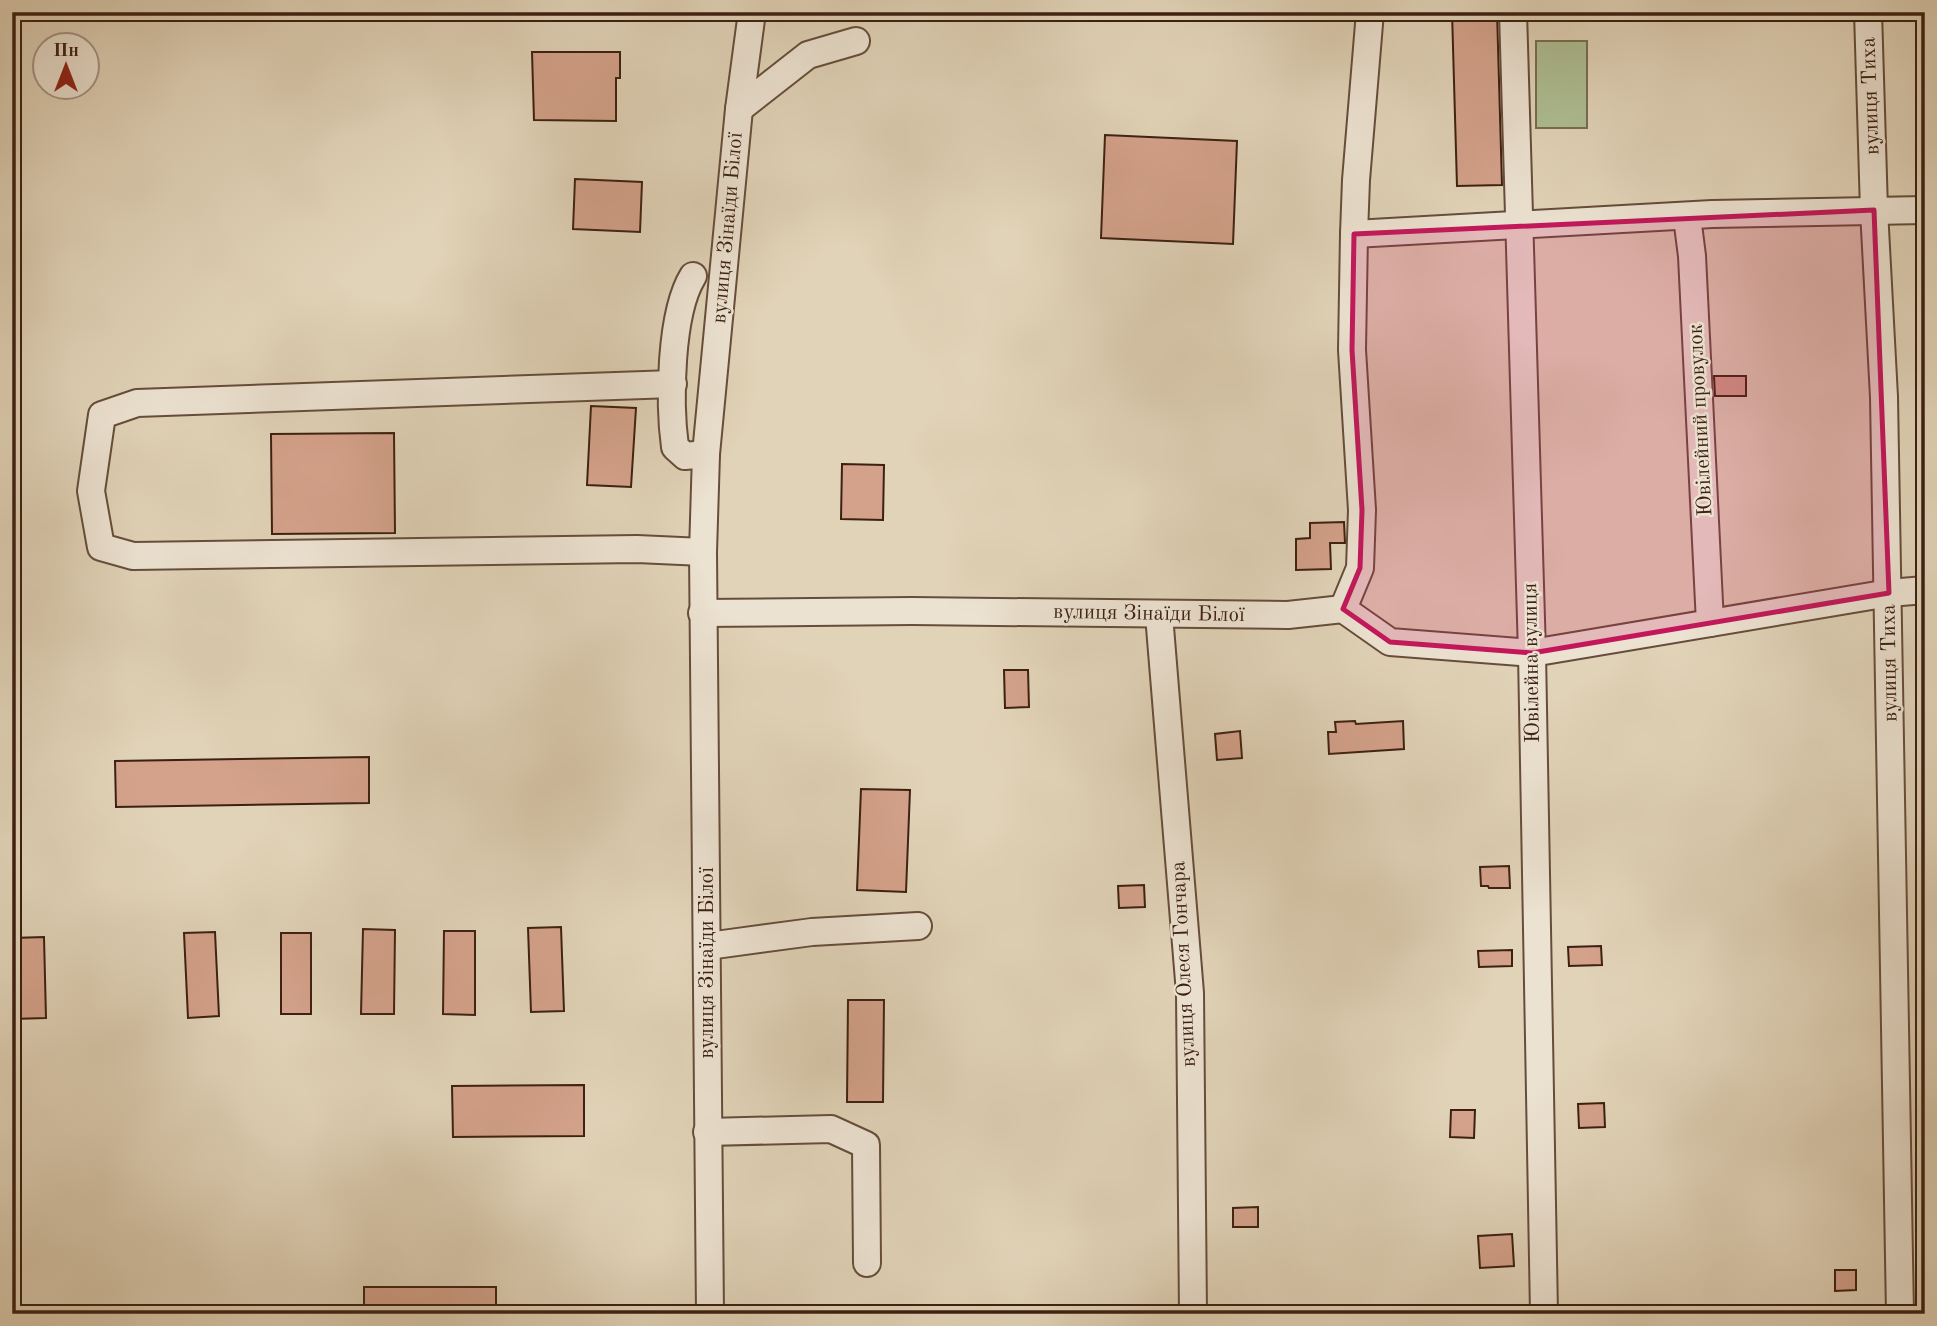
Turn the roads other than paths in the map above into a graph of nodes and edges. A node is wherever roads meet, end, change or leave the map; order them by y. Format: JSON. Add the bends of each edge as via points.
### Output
{"nodes":[{"id":1,"x":752,"y":12,"type":"edge"},
{"id":2,"x":1370,"y":12,"type":"edge"},
{"id":3,"x":1513,"y":12,"type":"edge"},
{"id":4,"x":1868,"y":12,"type":"edge"},
{"id":5,"x":856,"y":41,"type":"dead end"},
{"id":6,"x":739,"y":109,"type":"junction"},
{"id":7,"x":1874,"y":210,"type":"junction"},
{"id":8,"x":1925,"y":210,"type":"edge"},
{"id":9,"x":1687,"y":217,"type":"junction"},
{"id":10,"x":1521,"y":226,"type":"junction"},
{"id":11,"x":1354,"y":234,"type":"junction"},
{"id":12,"x":693,"y":276,"type":"dead end"},
{"id":13,"x":673,"y":384,"type":"junction"},
{"id":14,"x":706,"y":454,"type":"junction"},
{"id":15,"x":703,"y":552,"type":"junction"},
{"id":16,"x":1925,"y":590,"type":"edge"},
{"id":17,"x":1889,"y":593,"type":"junction"},
{"id":18,"x":1343,"y":609,"type":"junction"},
{"id":19,"x":702,"y":613,"type":"junction"},
{"id":20,"x":1158,"y":615,"type":"junction"},
{"id":21,"x":1710,"y":623,"type":"junction"},
{"id":22,"x":1532,"y":653,"type":"junction"},
{"id":23,"x":918,"y":926,"type":"dead end"},
{"id":24,"x":708,"y":946,"type":"junction"},
{"id":25,"x":707,"y":1132,"type":"junction"},
{"id":26,"x":867,"y":1263,"type":"dead end"},
{"id":27,"x":710,"y":1314,"type":"edge"},
{"id":28,"x":1193,"y":1314,"type":"edge"},
{"id":29,"x":1544,"y":1314,"type":"edge"},
{"id":30,"x":1900,"y":1314,"type":"edge"}],
"edges":[{"from":1,"to":6,"type":"street","name":"вулиця Зінаїди Білої"},
{"from":2,"to":11,"type":"street"},
{"from":3,"to":10,"type":"street","name":"Ювілейна вулиця"},
{"from":4,"to":7,"type":"street","name":"вулиця Тиха"},
{"from":5,"to":6,"type":"street","via":[[808,55]]},
{"from":6,"to":14,"type":"street","name":"вулиця Зінаїди Білої"},
{"from":7,"to":8,"type":"street"},
{"from":7,"to":9,"type":"street"},
{"from":7,"to":17,"type":"street","name":"вулиця Тиха"},
{"from":9,"to":10,"type":"street"},
{"from":9,"to":21,"type":"street","name":"Ювілейний провулок"},
{"from":10,"to":11,"type":"street"},
{"from":10,"to":22,"type":"street","name":"Ювілейна вулиця"},
{"from":11,"to":18,"type":"street","via":[[1352,350],[1362,510],[1360,568]]},
{"from":12,"to":13,"type":"street","via":[[678,317]]},
{"from":13,"to":14,"type":"street","via":[[675,447],[685,456]]},
{"from":13,"to":15,"type":"street","via":[[137,403],[102,415],[91,491],[101,547],[133,556]]},
{"from":14,"to":15,"type":"street","name":"вулиця Зінаїди Білої"},
{"from":15,"to":19,"type":"street","name":"вулиця Зінаїди Білої"},
{"from":16,"to":17,"type":"street"},
{"from":17,"to":21,"type":"street"},
{"from":17,"to":30,"type":"street","name":"вулиця Тиха"},
{"from":18,"to":20,"type":"street","name":"вулиця Зінаїди Білої","via":[[1288,615]]},
{"from":18,"to":22,"type":"street","via":[[1390,642]]},
{"from":19,"to":20,"type":"street","name":"вулиця Зінаїди Білої"},
{"from":19,"to":24,"type":"street","name":"вулиця Зінаїди Білої"},
{"from":20,"to":28,"type":"street","name":"вулиця Олеся Гончара","via":[[1190,993]]},
{"from":21,"to":22,"type":"street"},
{"from":22,"to":29,"type":"street","name":"Ювілейна вулиця"},
{"from":23,"to":24,"type":"street","via":[[812,932]]},
{"from":24,"to":25,"type":"street","name":"вулиця Зінаїди Білої"},
{"from":25,"to":26,"type":"street","via":[[831,1129],[866,1145]]},
{"from":25,"to":27,"type":"street","name":"вулиця Зінаїди Білої"}]}
